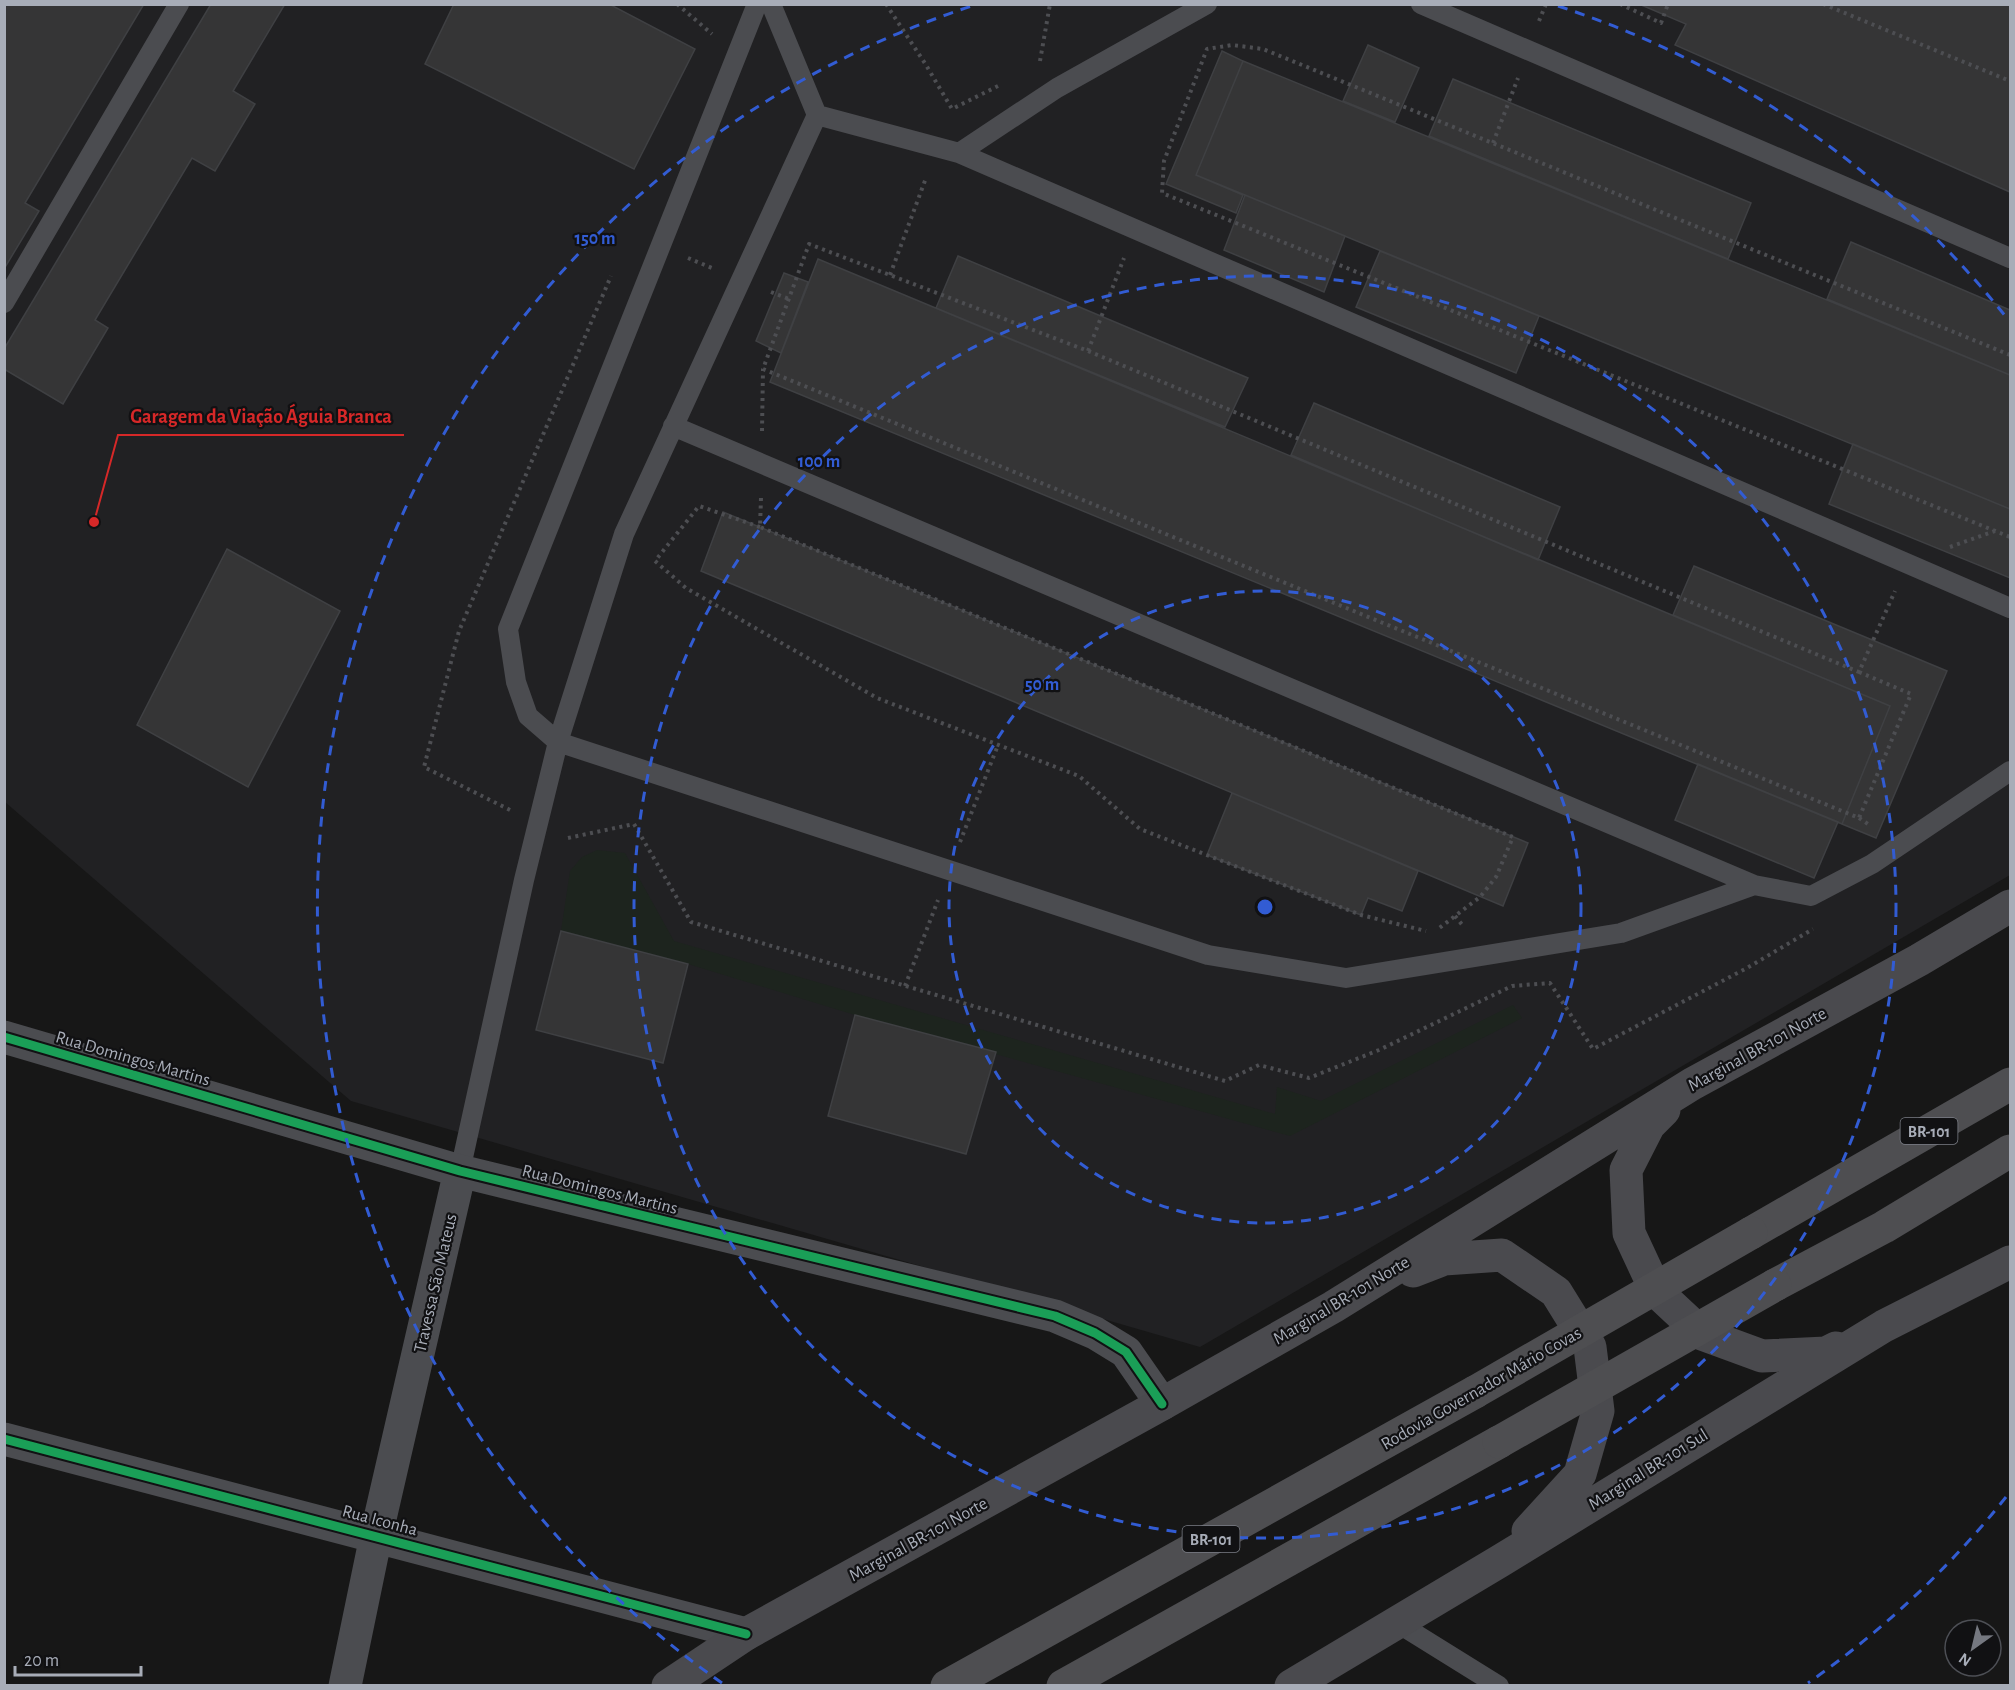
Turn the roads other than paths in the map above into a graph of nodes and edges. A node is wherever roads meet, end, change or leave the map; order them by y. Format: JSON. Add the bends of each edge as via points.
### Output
{"nodes":[{"id":1,"x":179,"y":4,"type":"edge"},
{"id":2,"x":757,"y":4,"type":"edge"},
{"id":3,"x":771,"y":4,"type":"edge"},
{"id":4,"x":1207,"y":4,"type":"edge"},
{"id":5,"x":1421,"y":4,"type":"edge"},
{"id":6,"x":817,"y":115,"type":"junction"},
{"id":7,"x":959,"y":153,"type":"junction"},
{"id":8,"x":2010,"y":258,"type":"edge"},
{"id":9,"x":4,"y":303,"type":"edge"},
{"id":10,"x":673,"y":426,"type":"junction"},
{"id":11,"x":2010,"y":608,"type":"edge"},
{"id":12,"x":558,"y":742,"type":"junction"},
{"id":13,"x":2010,"y":771,"type":"edge"},
{"id":14,"x":1754,"y":885,"type":"junction"},
{"id":15,"x":2010,"y":906,"type":"edge"},
{"id":16,"x":4,"y":1037,"type":"edge"},
{"id":17,"x":2010,"y":1064,"type":"edge"},
{"id":18,"x":1692,"y":1084,"type":"junction"},
{"id":19,"x":2010,"y":1084,"type":"edge"},
{"id":20,"x":2010,"y":1151,"type":"edge"},
{"id":21,"x":2010,"y":1165,"type":"edge"},
{"id":22,"x":460,"y":1172,"type":"junction"},
{"id":23,"x":1848,"y":1178,"type":"junction"},
{"id":24,"x":1884,"y":1227,"type":"junction"},
{"id":25,"x":2010,"y":1262,"type":"edge"},
{"id":26,"x":1332,"y":1307,"type":"junction"},
{"id":27,"x":1884,"y":1326,"type":"junction"},
{"id":28,"x":1162,"y":1404,"type":"junction"},
{"id":29,"x":4,"y":1439,"type":"edge"},
{"id":30,"x":376,"y":1536,"type":"junction"},
{"id":31,"x":1500,"y":1561,"type":"junction"},
{"id":32,"x":1396,"y":1622,"type":"junction"},
{"id":33,"x":746,"y":1634,"type":"junction"},
{"id":34,"x":345,"y":1686,"type":"edge"},
{"id":35,"x":668,"y":1686,"type":"edge"},
{"id":36,"x":947,"y":1686,"type":"edge"},
{"id":37,"x":1063,"y":1686,"type":"edge"},
{"id":38,"x":1290,"y":1686,"type":"edge"},
{"id":39,"x":1499,"y":1686,"type":"edge"}],
"edges":[{"from":1,"to":9,"type":"lane"},
{"from":2,"to":12,"type":"lane","via":[[508,629],[516,682],[528,716]]},
{"from":3,"to":6,"type":"lane"},
{"from":4,"to":7,"type":"lane","via":[[1057,88]]},
{"from":5,"to":8,"type":"lane"},
{"from":6,"to":7,"type":"lane"},
{"from":6,"to":10,"type":"lane","name":"Travessa São Mateus"},
{"from":7,"to":11,"type":"lane"},
{"from":10,"to":12,"type":"lane","name":"Travessa São Mateus","via":[[624,534]]},
{"from":10,"to":14,"type":"lane"},
{"from":12,"to":14,"type":"lane","via":[[1208,955],[1346,978],[1622,933]]},
{"from":12,"to":22,"type":"lane","name":"Travessa São Mateus"},
{"from":13,"to":14,"type":"lane","via":[[1872,864],[1811,896]]},
{"from":15,"to":18,"type":"main road","name":"Marginal BR-101 Norte"},
{"from":16,"to":22,"type":"street","name":"Rua Domingos Martins"},
{"from":17,"to":23,"type":"highway"},
{"from":18,"to":26,"type":"main road","name":"Marginal BR-101 Norte"},
{"from":18,"to":27,"type":"main road","via":[[1649,1125],[1626,1170],[1629,1233],[1656,1292],[1702,1334],[1762,1356],[1826,1353]]},
{"from":19,"to":23,"type":"highway","name":"Rodovia Governador Mário Covas","number":"BR-101"},
{"from":20,"to":24,"type":"highway"},
{"from":21,"to":24,"type":"highway"},
{"from":22,"to":28,"type":"street","name":"Rua Domingos Martins","via":[[1055,1316],[1126,1352]]},
{"from":22,"to":30,"type":"street","name":"Travessa São Mateus"},
{"from":23,"to":36,"type":"highway","name":"Rodovia Governador Mário Covas","number":"BR-101","bridge":true,"via":[[1475,1392]]},
{"from":24,"to":37,"type":"highway","bridge":true},
{"from":25,"to":27,"type":"main road","name":"Marginal BR-101 Sul"},
{"from":26,"to":28,"type":"main road","name":"Marginal BR-101 Norte"},
{"from":26,"to":31,"type":"main road","via":[[1444,1259],[1502,1255],[1556,1292],[1590,1347],[1598,1411],[1580,1474]]},
{"from":27,"to":31,"type":"main road","name":"Marginal BR-101 Sul"},
{"from":28,"to":33,"type":"main road","name":"Marginal BR-101 Norte"},
{"from":29,"to":30,"type":"street","name":"Rua Iconha"},
{"from":30,"to":33,"type":"street","name":"Rua Iconha"},
{"from":30,"to":34,"type":"street","name":"Travessa São Mateus"},
{"from":31,"to":32,"type":"main road","name":"Marginal BR-101 Sul"},
{"from":32,"to":38,"type":"main road","name":"Marginal BR-101 Sul"},
{"from":32,"to":39,"type":"lane"},
{"from":33,"to":35,"type":"main road","name":"Marginal BR-101 Norte"}]}
